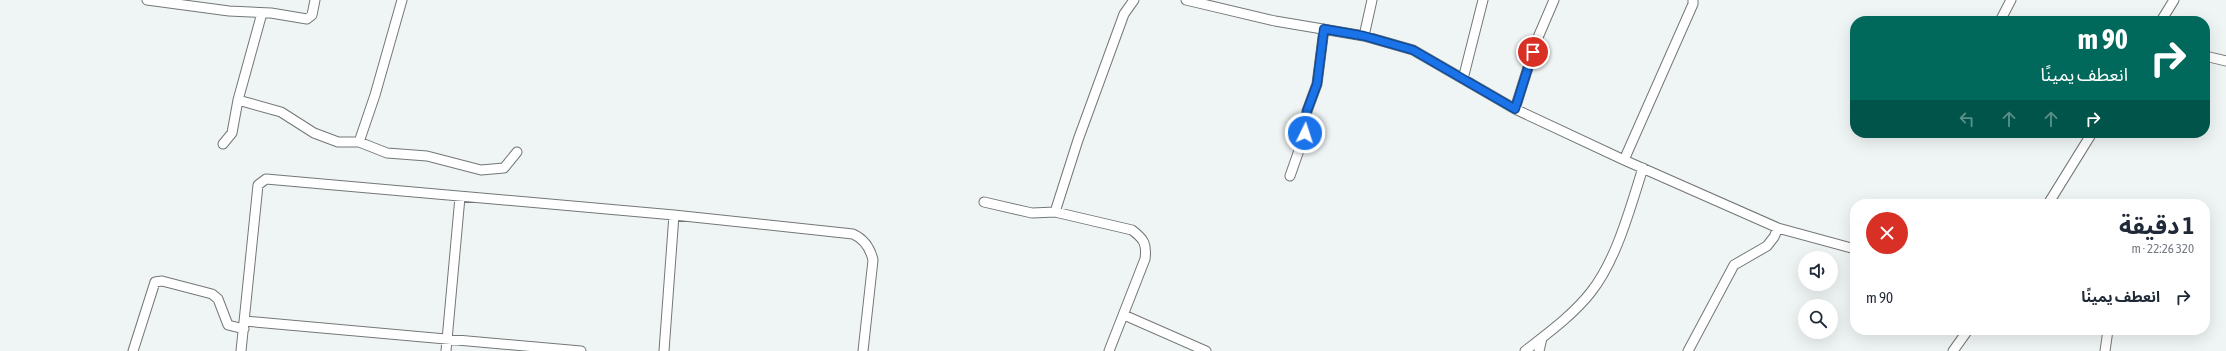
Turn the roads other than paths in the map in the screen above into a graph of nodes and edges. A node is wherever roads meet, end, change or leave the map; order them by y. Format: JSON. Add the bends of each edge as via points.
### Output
{"nodes":[{"id":1,"x":147,"y":0,"type":"edge"},
{"id":2,"x":315,"y":0,"type":"edge"},
{"id":3,"x":402,"y":0,"type":"edge"},
{"id":4,"x":1134,"y":0,"type":"edge"},
{"id":5,"x":1186,"y":0,"type":"edge"},
{"id":6,"x":1372,"y":0,"type":"edge"},
{"id":7,"x":1483,"y":0,"type":"edge"},
{"id":8,"x":1554,"y":0,"type":"edge"},
{"id":9,"x":1693,"y":0,"type":"edge"},
{"id":10,"x":2011,"y":0,"type":"edge"},
{"id":11,"x":2174,"y":0,"type":"edge"},
{"id":12,"x":172,"y":2,"type":"edge"},
{"id":13,"x":262,"y":13,"type":"junction"},
{"id":14,"x":2003,"y":16,"type":"edge"},
{"id":15,"x":2164,"y":16,"type":"edge"},
{"id":16,"x":1324,"y":29,"type":"junction"},
{"id":17,"x":1364,"y":36,"type":"junction"},
{"id":18,"x":2210,"y":57,"type":"edge"},
{"id":19,"x":2226,"y":61,"type":"edge"},
{"id":20,"x":1463,"y":79,"type":"junction"},
{"id":21,"x":238,"y":100,"type":"junction"},
{"id":22,"x":1515,"y":109,"type":"junction"},
{"id":23,"x":2089,"y":138,"type":"edge"},
{"id":24,"x":359,"y":142,"type":"junction"},
{"id":25,"x":223,"y":144,"type":"dead end"},
{"id":26,"x":518,"y":152,"type":"dead end"},
{"id":27,"x":1624,"y":160,"type":"junction"},
{"id":28,"x":1643,"y":168,"type":"junction"},
{"id":29,"x":1290,"y":176,"type":"dead end"},
{"id":30,"x":460,"y":197,"type":"junction"},
{"id":31,"x":2051,"y":199,"type":"edge"},
{"id":32,"x":984,"y":202,"type":"dead end"},
{"id":33,"x":1055,"y":212,"type":"junction"},
{"id":34,"x":674,"y":215,"type":"junction"},
{"id":35,"x":1778,"y":228,"type":"junction"},
{"id":36,"x":1850,"y":248,"type":"edge"},
{"id":37,"x":1124,"y":315,"type":"junction"},
{"id":38,"x":244,"y":325,"type":"junction"},
{"id":39,"x":1964,"y":335,"type":"edge"},
{"id":40,"x":2107,"y":335,"type":"edge"},
{"id":41,"x":448,"y":338,"type":"junction"},
{"id":42,"x":1542,"y":338,"type":"junction"},
{"id":43,"x":133,"y":351,"type":"edge"},
{"id":44,"x":241,"y":351,"type":"edge"},
{"id":45,"x":446,"y":351,"type":"edge"},
{"id":46,"x":582,"y":351,"type":"edge"},
{"id":47,"x":664,"y":351,"type":"edge"},
{"id":48,"x":863,"y":351,"type":"edge"},
{"id":49,"x":1109,"y":351,"type":"edge"},
{"id":50,"x":1206,"y":351,"type":"edge"},
{"id":51,"x":1525,"y":351,"type":"edge"},
{"id":52,"x":1539,"y":351,"type":"edge"},
{"id":53,"x":1688,"y":351,"type":"edge"},
{"id":54,"x":1953,"y":351,"type":"edge"},
{"id":55,"x":2105,"y":351,"type":"edge"}],
"edges":[{"from":1,"to":12,"type":"street"},
{"from":2,"to":13,"type":"street","via":[[312,15],[307,18]]},
{"from":3,"to":24,"type":"street"},
{"from":4,"to":33,"type":"street","via":[[1124,14]]},
{"from":5,"to":16,"type":"street","via":[[1276,22]]},
{"from":6,"to":17,"type":"street"},
{"from":7,"to":20,"type":"street"},
{"from":8,"to":22,"type":"street","via":[[1536,42]]},
{"from":9,"to":27,"type":"street"},
{"from":10,"to":14,"type":"street"},
{"from":11,"to":15,"type":"street"},
{"from":12,"to":13,"type":"street"},
{"from":13,"to":21,"type":"street"},
{"from":16,"to":17,"type":"street"},
{"from":16,"to":29,"type":"street","via":[[1317,84],[1307,111],[1305,133]]},
{"from":17,"to":20,"type":"street","via":[[1413,50]]},
{"from":18,"to":19,"type":"street"},
{"from":20,"to":22,"type":"street"},
{"from":21,"to":24,"type":"street","via":[[281,112],[314,133],[338,142]]},
{"from":21,"to":25,"type":"street","via":[[232,133]]},
{"from":22,"to":27,"type":"street"},
{"from":23,"to":31,"type":"street"},
{"from":24,"to":26,"type":"street","via":[[387,154],[427,156],[481,170],[504,168]]},
{"from":27,"to":28,"type":"street"},
{"from":28,"to":35,"type":"street"},
{"from":28,"to":42,"type":"street","via":[[1622,231],[1601,278],[1575,310]]},
{"from":30,"to":34,"type":"street"},
{"from":30,"to":38,"type":"street","via":[[266,179],[260,181]]},
{"from":30,"to":41,"type":"street"},
{"from":32,"to":33,"type":"street","via":[[1032,213]]},
{"from":33,"to":37,"type":"street","via":[[1132,230],[1142,237],[1147,246],[1145,259]]},
{"from":34,"to":47,"type":"street"},
{"from":34,"to":48,"type":"street","via":[[846,233],[859,237],[869,247],[873,260]]},
{"from":35,"to":36,"type":"street"},
{"from":35,"to":53,"type":"street","via":[[1767,246],[1734,265]]},
{"from":37,"to":49,"type":"street"},
{"from":37,"to":50,"type":"street"},
{"from":38,"to":41,"type":"street"},
{"from":38,"to":43,"type":"street","via":[[228,325],[218,299],[212,294],[162,281],[155,282]]},
{"from":38,"to":44,"type":"street"},
{"from":39,"to":54,"type":"street"},
{"from":40,"to":55,"type":"street"},
{"from":41,"to":45,"type":"street"},
{"from":41,"to":46,"type":"street"},
{"from":42,"to":51,"type":"street"},
{"from":42,"to":52,"type":"street"}]}
